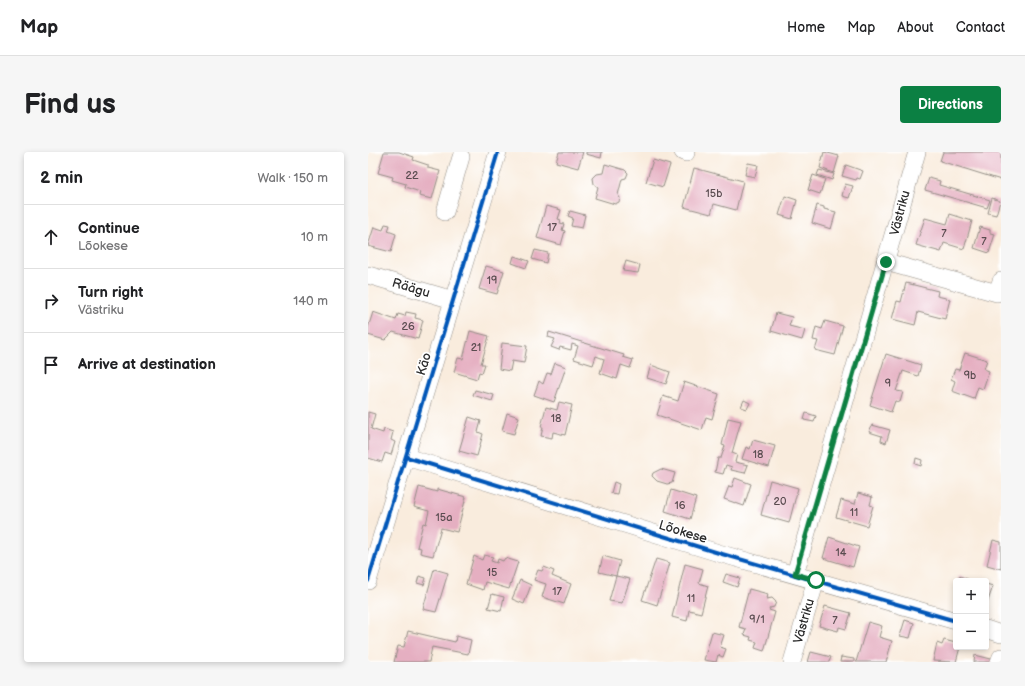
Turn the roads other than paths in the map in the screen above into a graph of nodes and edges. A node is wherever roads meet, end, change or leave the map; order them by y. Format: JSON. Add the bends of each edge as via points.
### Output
{"nodes":[{"id":1,"x":498,"y":152,"type":"edge"},
{"id":2,"x":917,"y":152,"type":"edge"},
{"id":3,"x":461,"y":157,"type":"dead end"},
{"id":4,"x":445,"y":212,"type":"dead end"},
{"id":5,"x":886,"y":262,"type":"junction"},
{"id":6,"x":368,"y":275,"type":"edge"},
{"id":7,"x":1001,"y":281,"type":"edge"},
{"id":8,"x":453,"y":300,"type":"junction"},
{"id":9,"x":406,"y":458,"type":"junction"},
{"id":10,"x":795,"y":574,"type":"junction"},
{"id":11,"x":816,"y":580,"type":"junction"},
{"id":12,"x":368,"y":581,"type":"edge"},
{"id":13,"x":953,"y":620,"type":"edge"},
{"id":14,"x":989,"y":631,"type":"edge"},
{"id":15,"x":1001,"y":634,"type":"edge"},
{"id":16,"x":1001,"y":657,"type":"edge"},
{"id":17,"x":792,"y":662,"type":"edge"},
{"id":18,"x":999,"y":662,"type":"edge"}],
"edges":[{"from":1,"to":8,"type":"street","name":"Käo"},
{"from":2,"to":5,"type":"street","name":"Västriku"},
{"from":3,"to":4,"type":"street"},
{"from":5,"to":7,"type":"street","via":[[997,293]]},
{"from":5,"to":10,"type":"street","name":"Västriku"},
{"from":6,"to":8,"type":"street","name":"Räägu"},
{"from":8,"to":9,"type":"street","name":"Käo"},
{"from":9,"to":10,"type":"street","name":"Lõokese"},
{"from":9,"to":12,"type":"street","name":"Käo"},
{"from":10,"to":11,"type":"street","name":"Lõokese"},
{"from":11,"to":13,"type":"street","name":"Lõokese"},
{"from":11,"to":17,"type":"street","name":"Västriku"},
{"from":14,"to":15,"type":"street"},
{"from":16,"to":18,"type":"street"}]}
